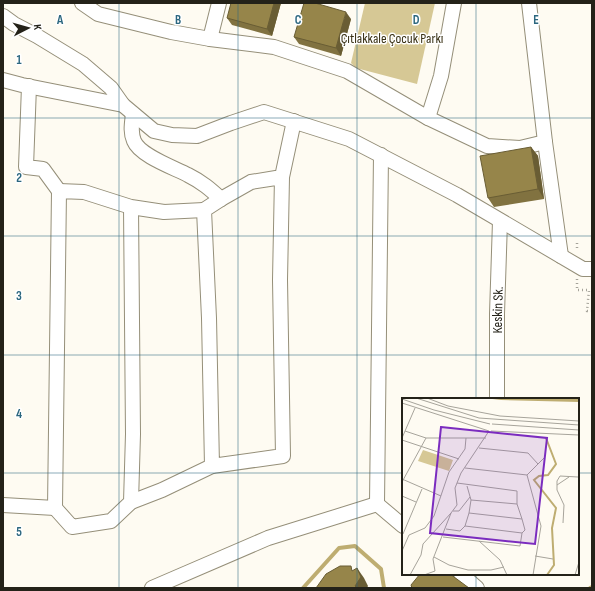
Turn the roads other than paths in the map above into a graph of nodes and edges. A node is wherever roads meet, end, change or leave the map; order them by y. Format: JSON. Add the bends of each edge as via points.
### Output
{"nodes":[{"id":1,"x":82,"y":3,"type":"edge"},
{"id":2,"x":219,"y":3,"type":"edge"},
{"id":3,"x":454,"y":3,"type":"edge"},
{"id":4,"x":529,"y":3,"type":"edge"},
{"id":5,"x":3,"y":16,"type":"edge"},
{"id":6,"x":210,"y":39,"type":"junction"},
{"id":7,"x":3,"y":80,"type":"edge"},
{"id":8,"x":29,"y":86,"type":"junction"},
{"id":9,"x":128,"y":110,"type":"junction"},
{"id":10,"x":428,"y":118,"type":"junction"},
{"id":11,"x":294,"y":121,"type":"junction"},
{"id":12,"x":545,"y":142,"type":"junction"},
{"id":13,"x":381,"y":155,"type":"junction"},
{"id":14,"x":282,"y":178,"type":"junction"},
{"id":15,"x":59,"y":192,"type":"junction"},
{"id":16,"x":221,"y":199,"type":"junction"},
{"id":17,"x":131,"y":207,"type":"junction"},
{"id":18,"x":204,"y":210,"type":"junction"},
{"id":19,"x":500,"y":221,"type":"junction"},
{"id":20,"x":560,"y":256,"type":"junction"},
{"id":21,"x":592,"y":270,"type":"edge"},
{"id":22,"x":497,"y":398,"type":"edge"},
{"id":23,"x":212,"y":466,"type":"junction"},
{"id":24,"x":131,"y":502,"type":"junction"},
{"id":25,"x":377,"y":504,"type":"junction"},
{"id":26,"x":3,"y":505,"type":"edge"},
{"id":27,"x":55,"y":508,"type":"junction"},
{"id":28,"x":402,"y":525,"type":"edge"},
{"id":29,"x":462,"y":575,"type":"edge"},
{"id":30,"x":152,"y":588,"type":"edge"},
{"id":31,"x":478,"y":588,"type":"edge"}],
"edges":[{"from":1,"to":6,"type":"street","via":[[98,14]]},
{"from":2,"to":6,"type":"street"},
{"from":3,"to":10,"type":"street","via":[[441,76]]},
{"from":4,"to":12,"type":"street"},
{"from":5,"to":9,"type":"street","via":[[83,64],[111,88]]},
{"from":6,"to":10,"type":"street","via":[[274,47],[347,71]]},
{"from":7,"to":8,"type":"street"},
{"from":8,"to":9,"type":"street"},
{"from":8,"to":15,"type":"street","via":[[26,166],[43,169]]},
{"from":9,"to":11,"type":"street","via":[[154,131],[172,135],[197,136],[264,112]]},
{"from":9,"to":16,"type":"street","via":[[134,142],[140,150],[208,187]]},
{"from":10,"to":12,"type":"street","via":[[487,146],[520,148]]},
{"from":11,"to":13,"type":"street","via":[[349,139]]},
{"from":11,"to":14,"type":"street"},
{"from":12,"to":20,"type":"street"},
{"from":13,"to":19,"type":"street"},
{"from":13,"to":25,"type":"street"},
{"from":14,"to":16,"type":"street","via":[[251,182]]},
{"from":14,"to":23,"type":"street","via":[[282,456]]},
{"from":15,"to":17,"type":"street","via":[[84,192]]},
{"from":15,"to":27,"type":"street"},
{"from":16,"to":18,"type":"street"},
{"from":17,"to":18,"type":"street","via":[[164,212]]},
{"from":17,"to":24,"type":"street"},
{"from":18,"to":23,"type":"street"},
{"from":19,"to":20,"type":"street"},
{"from":19,"to":22,"type":"street","name":"Keskin Sk.","via":[[496,314]]},
{"from":20,"to":21,"type":"street","via":[[583,269]]},
{"from":23,"to":24,"type":"street"},
{"from":24,"to":27,"type":"street","via":[[111,521],[72,527]]},
{"from":25,"to":28,"type":"street"},
{"from":25,"to":30,"type":"street","via":[[268,538]]},
{"from":26,"to":27,"type":"street"},
{"from":29,"to":31,"type":"street"}]}
